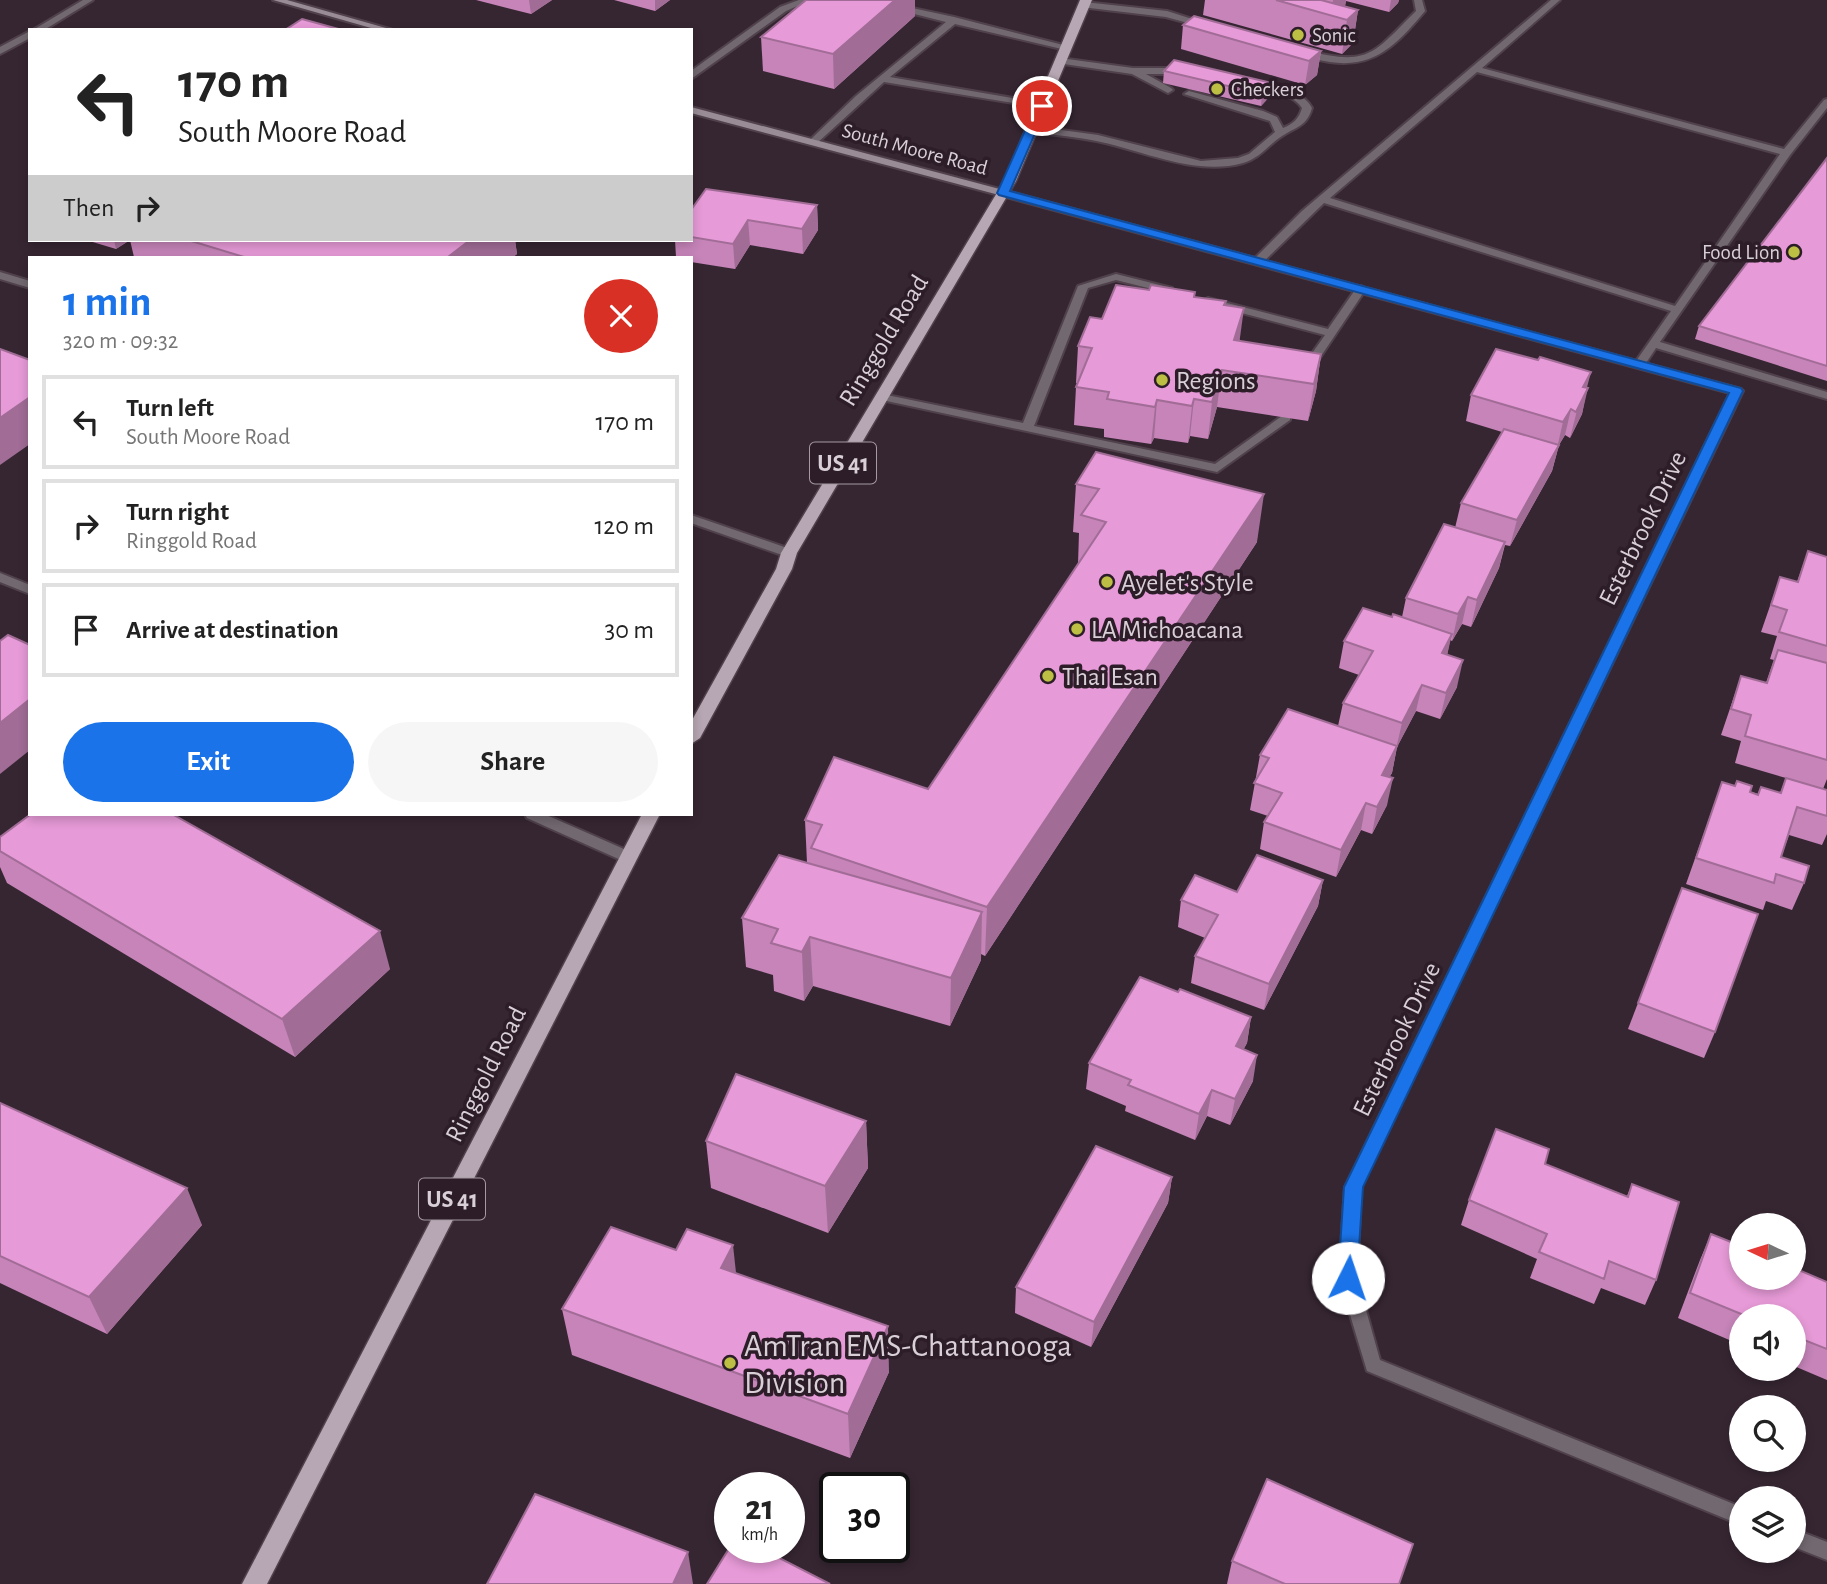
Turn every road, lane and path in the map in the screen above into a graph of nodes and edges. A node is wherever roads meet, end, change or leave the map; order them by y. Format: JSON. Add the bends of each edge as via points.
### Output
{"nodes":[{"id":1,"x":89,"y":0,"type":"edge"},
{"id":2,"x":277,"y":0,"type":"edge"},
{"id":3,"x":807,"y":0,"type":"edge"},
{"id":4,"x":863,"y":0,"type":"edge"},
{"id":5,"x":1418,"y":0,"type":"edge"},
{"id":6,"x":1556,"y":0,"type":"edge"},
{"id":7,"x":1085,"y":3,"type":"edge"},
{"id":8,"x":954,"y":20,"type":"junction"},
{"id":9,"x":40,"y":28,"type":"edge"},
{"id":10,"x":382,"y":28,"type":"edge"},
{"id":11,"x":1219,"y":29,"type":"edge"},
{"id":12,"x":28,"y":35,"type":"edge"},
{"id":13,"x":1066,"y":47,"type":"junction"},
{"id":14,"x":1296,"y":50,"type":"edge"},
{"id":15,"x":0,"y":51,"type":"edge"},
{"id":16,"x":1060,"y":61,"type":"junction"},
{"id":17,"x":1475,"y":69,"type":"junction"},
{"id":18,"x":1133,"y":71,"type":"junction"},
{"id":19,"x":1186,"y":71,"type":"edge"},
{"id":20,"x":693,"y":75,"type":"edge"},
{"id":21,"x":882,"y":79,"type":"junction"},
{"id":22,"x":1243,"y":83,"type":"edge"},
{"id":23,"x":1168,"y":90,"type":"dead end"},
{"id":24,"x":1189,"y":94,"type":"dead end"},
{"id":25,"x":1827,"y":102,"type":"edge"},
{"id":26,"x":1042,"y":106,"type":"junction"},
{"id":27,"x":693,"y":111,"type":"edge"},
{"id":28,"x":1032,"y":129,"type":"junction"},
{"id":29,"x":1280,"y":133,"type":"junction"},
{"id":30,"x":813,"y":142,"type":"junction"},
{"id":31,"x":1786,"y":153,"type":"junction"},
{"id":32,"x":1003,"y":193,"type":"junction"},
{"id":33,"x":1322,"y":200,"type":"junction"},
{"id":34,"x":1258,"y":261,"type":"junction"},
{"id":35,"x":0,"y":275,"type":"edge"},
{"id":36,"x":28,"y":284,"type":"edge"},
{"id":37,"x":1361,"y":289,"type":"junction"},
{"id":38,"x":1183,"y":294,"type":"edge"},
{"id":39,"x":1197,"y":298,"type":"edge"},
{"id":40,"x":1678,"y":310,"type":"junction"},
{"id":41,"x":1331,"y":333,"type":"junction"},
{"id":42,"x":1654,"y":344,"type":"junction"},
{"id":43,"x":1640,"y":364,"type":"junction"},
{"id":44,"x":1301,"y":376,"type":"edge"},
{"id":45,"x":1737,"y":391,"type":"joint"},
{"id":46,"x":1827,"y":396,"type":"edge"},
{"id":47,"x":882,"y":397,"type":"junction"},
{"id":48,"x":1286,"y":418,"type":"edge"},
{"id":49,"x":1027,"y":428,"type":"junction"},
{"id":50,"x":693,"y":520,"type":"edge"},
{"id":51,"x":789,"y":553,"type":"junction"},
{"id":52,"x":0,"y":577,"type":"edge"},
{"id":53,"x":28,"y":589,"type":"edge"},
{"id":54,"x":693,"y":733,"type":"edge"},
{"id":55,"x":536,"y":816,"type":"edge"},
{"id":56,"x":650,"y":816,"type":"edge"},
{"id":57,"x":628,"y":857,"type":"junction"},
{"id":58,"x":1729,"y":1511,"type":"edge"},
{"id":59,"x":1806,"y":1543,"type":"edge"},
{"id":60,"x":1827,"y":1551,"type":"edge"},
{"id":61,"x":254,"y":1584,"type":"edge"}],
"edges":[{"from":1,"to":9,"type":"street"},
{"from":2,"to":10,"type":"main road"},
{"from":3,"to":20,"type":"street","via":[[783,9]]},
{"from":4,"to":8,"type":"street"},
{"from":5,"to":14,"type":"street","via":[[1421,12],[1373,58],[1335,61]]},
{"from":6,"to":17,"type":"street"},
{"from":7,"to":11,"type":"street","via":[[1167,14]]},
{"from":7,"to":13,"type":"main road","name":"Ringgold Road","number":"US 41"},
{"from":8,"to":13,"type":"street"},
{"from":8,"to":21,"type":"street"},
{"from":12,"to":15,"type":"street"},
{"from":13,"to":16,"type":"main road","name":"Ringgold Road","number":"US 41"},
{"from":16,"to":18,"type":"street"},
{"from":16,"to":26,"type":"main road","name":"Ringgold Road","number":"US 41"},
{"from":17,"to":31,"type":"street"},
{"from":17,"to":33,"type":"street"},
{"from":18,"to":19,"type":"street"},
{"from":18,"to":23,"type":"street"},
{"from":21,"to":26,"type":"street"},
{"from":21,"to":30,"type":"street"},
{"from":22,"to":29,"type":"street","via":[[1304,102],[1305,116]]},
{"from":24,"to":29,"type":"street","via":[[1260,113],[1274,120]]},
{"from":25,"to":31,"type":"street"},
{"from":26,"to":28,"type":"main road","name":"Ringgold Road","number":"US 41"},
{"from":27,"to":30,"type":"main road","name":"South Moore Road"},
{"from":28,"to":29,"type":"street","via":[[1098,138],[1201,164],[1253,156]]},
{"from":28,"to":32,"type":"main road","name":"Ringgold Road","number":"US 41"},
{"from":30,"to":32,"type":"main road","name":"South Moore Road"},
{"from":31,"to":40,"type":"street"},
{"from":32,"to":34,"type":"street","name":"South Moore Road"},
{"from":32,"to":47,"type":"main road","name":"Ringgold Road","number":"US 41"},
{"from":33,"to":34,"type":"street"},
{"from":33,"to":40,"type":"street"},
{"from":34,"to":37,"type":"street","name":"South Moore Road"},
{"from":35,"to":36,"type":"street"},
{"from":37,"to":41,"type":"street"},
{"from":37,"to":43,"type":"street","name":"South Moore Road"},
{"from":38,"to":49,"type":"street","via":[[1116,277],[1083,286]]},
{"from":39,"to":41,"type":"street"},
{"from":40,"to":42,"type":"street"},
{"from":41,"to":44,"type":"street"},
{"from":42,"to":43,"type":"street"},
{"from":42,"to":46,"type":"street"},
{"from":43,"to":45,"type":"street","name":"South Moore Road"},
{"from":45,"to":58,"type":"street","name":"Esterbrook Drive","via":[[1353,1187],[1348,1278],[1373,1365]]},
{"from":47,"to":49,"type":"street"},
{"from":47,"to":51,"type":"main road","name":"Ringgold Road","number":"US 41"},
{"from":48,"to":49,"type":"street","via":[[1217,468]]},
{"from":50,"to":51,"type":"street"},
{"from":51,"to":54,"type":"main road","name":"Ringgold Road","number":"US 41"},
{"from":52,"to":53,"type":"street"},
{"from":55,"to":57,"type":"street"},
{"from":56,"to":57,"type":"main road","name":"Ringgold Road","number":"US 41"},
{"from":57,"to":61,"type":"main road","name":"Ringgold Road","number":"US 41"},
{"from":59,"to":60,"type":"street"}]}
